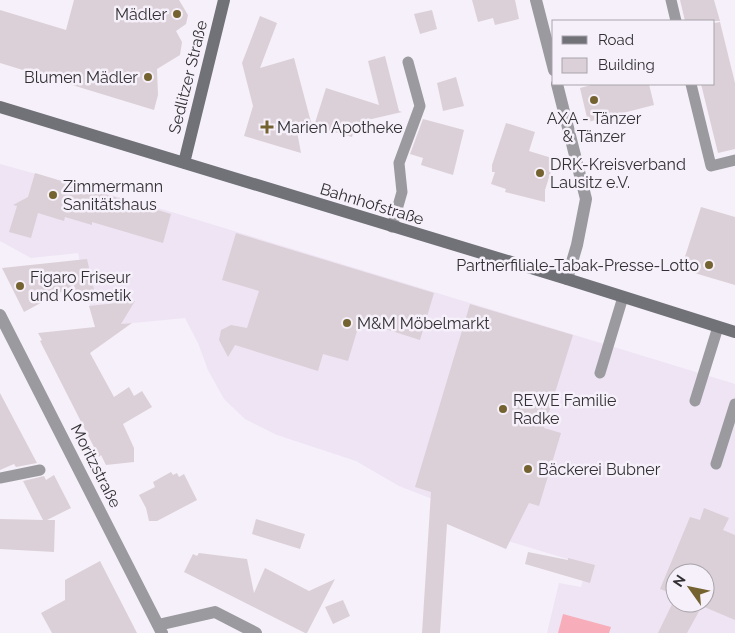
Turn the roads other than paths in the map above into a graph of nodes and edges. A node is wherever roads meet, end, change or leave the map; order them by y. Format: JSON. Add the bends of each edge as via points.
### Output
{"nodes":[{"id":1,"x":224,"y":0,"type":"edge"},
{"id":2,"x":536,"y":0,"type":"edge"},
{"id":3,"x":671,"y":0,"type":"edge"},
{"id":4,"x":676,"y":20,"type":"edge"},
{"id":5,"x":408,"y":62,"type":"dead end"},
{"id":6,"x":552,"y":62,"type":"edge"},
{"id":7,"x":557,"y":85,"type":"edge"},
{"id":8,"x":691,"y":85,"type":"edge"},
{"id":9,"x":0,"y":108,"type":"edge"},
{"id":10,"x":735,"y":160,"type":"edge"},
{"id":11,"x":184,"y":163,"type":"junction"},
{"id":12,"x":392,"y":227,"type":"junction"},
{"id":13,"x":567,"y":279,"type":"junction"},
{"id":14,"x":623,"y":297,"type":"junction"},
{"id":15,"x":0,"y":315,"type":"edge"},
{"id":16,"x":718,"y":327,"type":"junction"},
{"id":17,"x":735,"y":332,"type":"edge"},
{"id":18,"x":600,"y":373,"type":"dead end"},
{"id":19,"x":695,"y":401,"type":"dead end"},
{"id":20,"x":735,"y":404,"type":"edge"},
{"id":21,"x":716,"y":464,"type":"dead end"},
{"id":22,"x":40,"y":470,"type":"dead end"},
{"id":23,"x":0,"y":478,"type":"edge"},
{"id":24,"x":160,"y":629,"type":"edge"},
{"id":25,"x":256,"y":633,"type":"edge"}],
"edges":[{"from":1,"to":11,"type":"main road","name":"Sedlitzer Straße"},
{"from":2,"to":6,"type":"street"},
{"from":3,"to":4,"type":"lane"},
{"from":5,"to":12,"type":"lane","via":[[420,106],[399,164],[402,192]]},
{"from":7,"to":13,"type":"street","via":[[586,199]]},
{"from":8,"to":10,"type":"lane","via":[[711,166]]},
{"from":9,"to":11,"type":"main road","name":"Bahnhofstraße"},
{"from":11,"to":12,"type":"main road","name":"Bahnhofstraße"},
{"from":12,"to":13,"type":"main road","name":"Bahnhofstraße"},
{"from":13,"to":14,"type":"main road","name":"Bahnhofstraße"},
{"from":14,"to":16,"type":"main road","name":"Bahnhofstraße"},
{"from":14,"to":18,"type":"lane"},
{"from":15,"to":24,"type":"street","name":"Moritzstraße"},
{"from":16,"to":17,"type":"main road","name":"Bahnhofstraße"},
{"from":16,"to":19,"type":"lane"},
{"from":20,"to":21,"type":"lane"},
{"from":22,"to":23,"type":"lane"},
{"from":24,"to":25,"type":"street","via":[[214,612]]}]}
